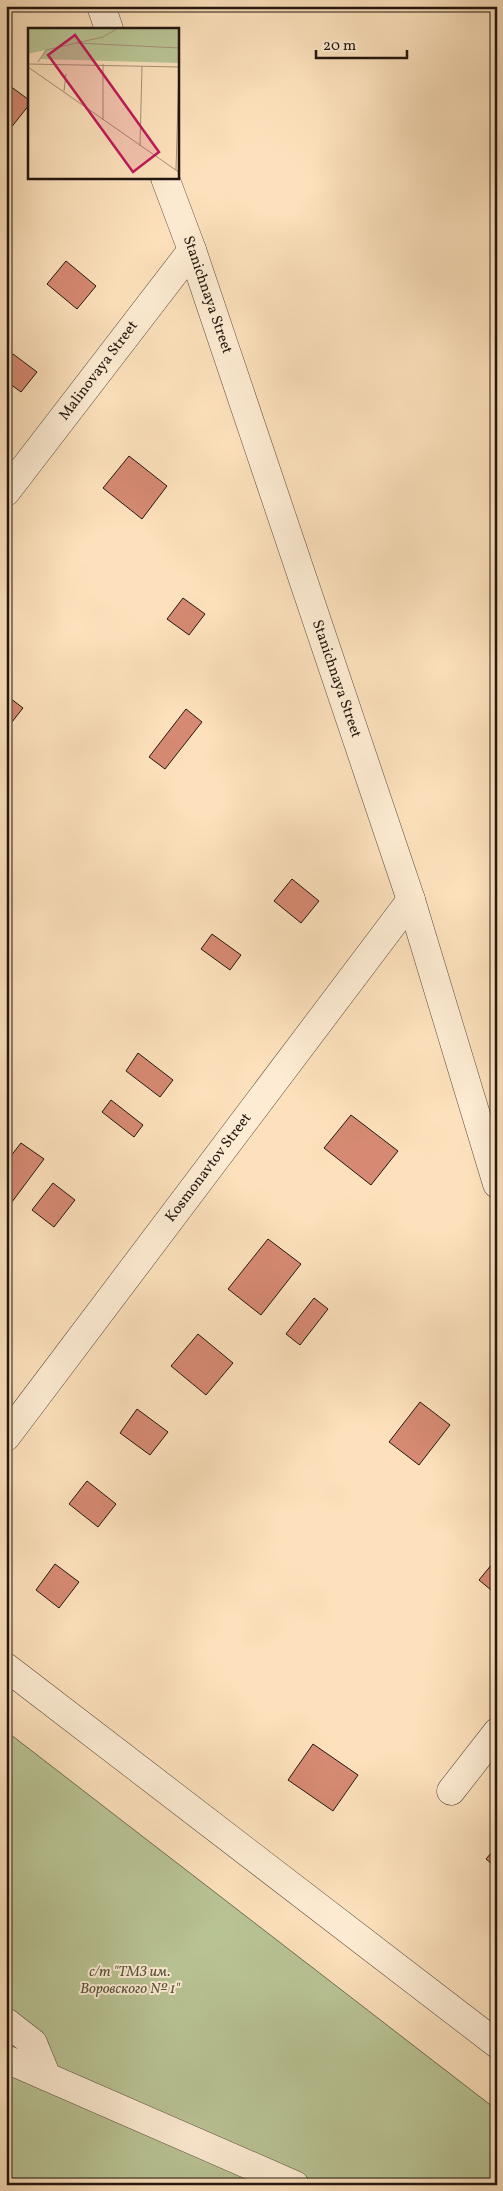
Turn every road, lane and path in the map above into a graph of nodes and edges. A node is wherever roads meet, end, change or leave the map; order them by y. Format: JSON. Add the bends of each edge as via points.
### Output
{"nodes":[{"id":1,"x":101,"y":6,"type":"edge"},
{"id":2,"x":109,"y":28,"type":"edge"},
{"id":3,"x":165,"y":179,"type":"edge"},
{"id":4,"x":192,"y":250,"type":"junction"},
{"id":5,"x":6,"y":492,"type":"edge"},
{"id":6,"x":411,"y":900,"type":"junction"},
{"id":7,"x":497,"y":1184,"type":"edge"},
{"id":8,"x":6,"y":1436,"type":"edge"},
{"id":9,"x":6,"y":1667,"type":"edge"},
{"id":10,"x":497,"y":1732,"type":"edge"},
{"id":11,"x":451,"y":1791,"type":"dead end"},
{"id":12,"x":6,"y":2022,"type":"edge"},
{"id":13,"x":497,"y":2044,"type":"edge"},
{"id":14,"x":6,"y":2059,"type":"edge"},
{"id":15,"x":47,"y":2077,"type":"junction"},
{"id":16,"x":295,"y":2185,"type":"edge"}],
"edges":[{"from":1,"to":2,"type":"street"},
{"from":3,"to":4,"type":"street","name":"Stanichnaya Street"},
{"from":4,"to":5,"type":"street","name":"Malinovaya Street"},
{"from":4,"to":6,"type":"street","name":"Stanichnaya Street"},
{"from":6,"to":7,"type":"street","name":"Stanichnaya Street"},
{"from":6,"to":8,"type":"street","name":"Kosmonavtov Street"},
{"from":9,"to":13,"type":"street"},
{"from":10,"to":11,"type":"street"},
{"from":12,"to":15,"type":"street","via":[[33,2043]]},
{"from":14,"to":15,"type":"street"},
{"from":15,"to":16,"type":"street"}]}
